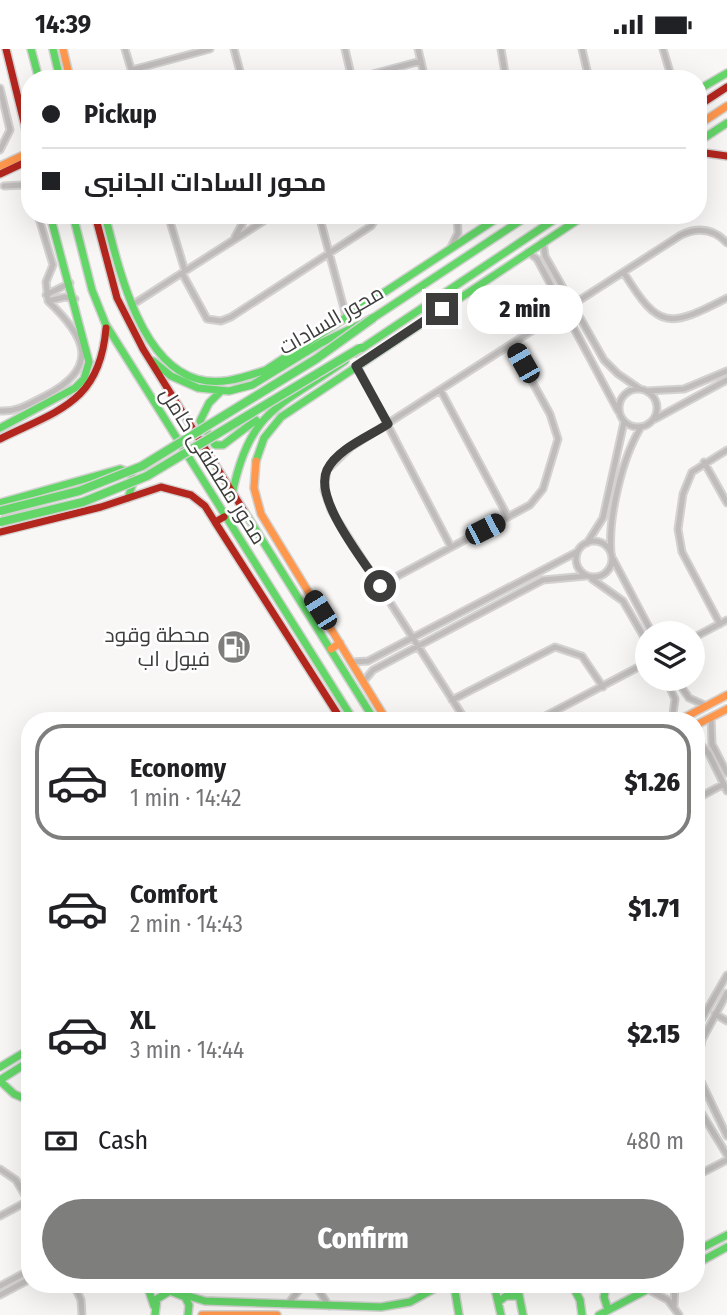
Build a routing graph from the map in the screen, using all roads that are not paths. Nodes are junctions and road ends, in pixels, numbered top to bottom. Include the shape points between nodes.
1 (6, 49) edge
2 (32, 49) edge
3 (52, 49) edge
4 (63, 49) edge
5 (125, 49) edge
6 (169, 49) edge
7 (210, 49) edge
8 (234, 49) edge
9 (345, 49) edge
10 (418, 49) edge
11 (501, 49) edge
12 (582, 49) edge
13 (663, 49) edge
14 (171, 59) junction
15 (421, 61) junction
16 (37, 70) edge
17 (58, 70) edge
18 (68, 70) edge
19 (132, 70) edge
20 (135, 70) edge
21 (240, 70) edge
22 (351, 70) edge
23 (387, 70) edge
24 (423, 70) edge
25 (504, 70) edge
26 (587, 70) edge
27 (669, 70) edge
28 (727, 73) edge
29 (707, 85) edge
30 (727, 87) edge
31 (0, 89) edge
32 (19, 97) joint
33 (707, 100) edge
34 (21, 106) edge
35 (727, 106) edge
36 (707, 119) edge
37 (727, 123) edge
38 (707, 136) edge
39 (0, 150) edge
40 (707, 153) edge
41 (21, 154) edge
42 (727, 156) edge
43 (21, 164) edge
44 (0, 166) edge
45 (0, 174) edge
46 (21, 185) edge
47 (4, 186) dead end
48 (41, 224) edge
49 (53, 224) edge
50 (75, 224) edge
51 (96, 224) edge
52 (108, 224) edge
53 (170, 224) edge
54 (242, 224) edge
55 (259, 224) edge
56 (321, 224) edge
57 (372, 224) edge
58 (458, 224) edge
59 (488, 224) edge
60 (509, 224) edge
61 (547, 224) edge
62 (571, 224) edge
63 (233, 240) junction
64 (543, 242) junction
65 (727, 243) edge
66 (449, 250) junction
67 (528, 252) junction
68 (330, 255) junction
69 (183, 272) junction
70 (624, 273) junction
71 (70, 283) junction
72 (47, 298) junction
73 (727, 298) edge
74 (75, 299) junction
75 (132, 305) junction
76 (572, 305) junction
77 (564, 309) junction
78 (346, 316) junction
79 (373, 318) junction
80 (106, 325) junction
81 (512, 345) junction
82 (360, 348) junction
83 (143, 349) junction
84 (356, 366) junction
85 (727, 371) edge
86 (727, 380) edge
87 (640, 389) junction
88 (221, 391) junction
89 (441, 391) junction
90 (647, 391) junction
91 (0, 411) edge
92 (618, 411) junction
93 (261, 418) junction
94 (655, 419) junction
95 (624, 422) junction
96 (388, 424) junction
97 (641, 427) junction
98 (0, 428) edge
99 (0, 439) edge
100 (727, 450) edge
101 (705, 462) junction
102 (232, 495) junction
103 (128, 498) junction
104 (0, 503) edge
105 (727, 503) edge
106 (0, 511) edge
107 (224, 517) junction
108 (508, 517) junction
109 (0, 522) edge
110 (215, 522) junction
111 (0, 532) edge
112 (587, 543) junction
113 (452, 547) junction
114 (577, 552) junction
115 (611, 555) junction
116 (587, 576) junction
117 (263, 578) junction
118 (254, 583) junction
119 (380, 586) junction
120 (727, 620) edge
121 (646, 621) edge
122 (635, 622) edge
123 (720, 624) junction
124 (705, 632) edge
125 (411, 638) junction
126 (340, 643) junction
127 (417, 646) junction
128 (331, 649) junction
129 (351, 661) junction
130 (635, 669) edge
131 (330, 679) junction
132 (363, 682) junction
133 (320, 685) junction
134 (603, 687) junction
135 (672, 691) edge
136 (684, 691) edge
137 (727, 695) edge
138 (452, 700) junction
139 (707, 706) junction
140 (727, 709) edge
141 (336, 712) edge
142 (349, 712) edge
143 (370, 712) edge
144 (381, 712) edge
145 (460, 712) edge
146 (554, 712) edge
147 (673, 712) edge
148 (695, 712) edge
149 (711, 717) junction
150 (705, 720) edge
151 (705, 750) edge
152 (727, 773) edge
153 (726, 786) edge
154 (705, 795) edge
155 (727, 975) edge
156 (727, 993) edge
157 (705, 1013) edge
158 (715, 1014) junction
159 (727, 1021) edge
160 (705, 1034) edge
161 (21, 1054) edge
162 (0, 1067) edge
163 (21, 1067) edge
164 (0, 1080) edge
165 (705, 1090) edge
166 (0, 1094) edge
167 (14, 1094) junction
168 (21, 1097) edge
169 (705, 1119) edge
170 (727, 1136) edge
171 (727, 1157) edge
172 (0, 1169) edge
173 (705, 1170) edge
174 (21, 1189) edge
175 (21, 1207) edge
176 (0, 1216) edge
177 (727, 1235) edge
178 (705, 1246) edge
179 (727, 1247) edge
180 (705, 1259) edge
181 (21, 1275) edge
182 (21, 1284) edge
183 (0, 1286) edge
184 (78, 1293) edge
185 (149, 1293) edge
186 (162, 1293) edge
187 (297, 1293) edge
188 (321, 1293) edge
189 (427, 1293) edge
190 (455, 1293) edge
191 (496, 1293) edge
192 (518, 1293) edge
193 (576, 1293) edge
194 (605, 1293) edge
195 (640, 1293) edge
196 (654, 1293) edge
197 (675, 1293) edge
198 (182, 1294) joint
199 (0, 1295) edge
200 (519, 1296) junction
201 (498, 1302) junction
202 (288, 1304) junction
203 (329, 1305) junction
204 (674, 1305) junction
205 (154, 1313) edge
206 (604, 1313) edge
207 (82, 1315) edge
208 (188, 1315) edge
209 (202, 1315) edge
210 (277, 1315) edge
211 (459, 1315) edge
212 (501, 1315) edge
213 (523, 1315) edge
214 (582, 1315) edge
215 (680, 1315) edge

1 - 32 main road
2 - 16 main road
3 - 17 main road
4 - 18 main road
5 - 19 street
6 - 14 street
7 - 14 street
8 - 21 street
9 - 22 street
10 - 15 street
11 - 25 street
12 - 26 street
13 - 27 street
14 - 20 street
15 - 23 street
15 - 24 street
28 - 29 main road
30 - 33 main road
31 - 39 street via 10,130
32 - 34 main road
35 - 36 main road
37 - 38 main road
40 - 42 main road
41 - 44 main road
43 - 45 main road
46 - 47 street
48 - 72 street via 53,265 46,282
49 - 71 main road
50 - 80 main road, محور مصطفى كامل
51 - 83 main road, محور مصطفى كامل via 117,298
52 - 75 main road
53 - 69 street
54 - 63 street
55 - 63 street
56 - 68 street
57 - 68 street
58 - 66 street
59 - 66 main road
60 - 79 main road, محور السادات
61 - 82 main road, محور السادات
62 - 64 main road
63 - 69 street
64 - 67 main road
64 - 76 street via 544,253
65 - 70 street via 710,232 691,231
66 - 78 main road
67 - 77 street
67 - 84 main road
68 - 69 street via 221,321 202,314
68 - 78 street
69 - 75 street
70 - 73 street via 650,311 670,319 690,317
70 - 76 street
71 - 72 street
71 - 74 main road
72 - 74 street
72 - 91 street via 75,329 82,353 78,370 62,387 14,412
74 - 98 main road via 89,362 84,379
75 - 78 main road via 163,360 185,374 218,383 266,370
76 - 77 street
76 - 87 street via 608,365
77 - 81 street
77 - 92 street
79 - 88 main road, محور السادات via 321,343 260,382
79 - 106 main road, bridge via 157,458 87,488
80 - 99 main road via 105,360 88,390
80 - 107 main road, محور مصطفى كامل
81 - 89 street
81 - 108 street via 550,414 558,439 541,493
82 - 93 main road, محور السادات
82 - 109 main road, bridge via 147,476 82,502
83 - 88 main road, محور السادات via 183,383
83 - 102 main road, محور مصطفى كامل
84 - 96 street
84 - 126 main road via 272,426 256,460 252,485 257,505
85 - 90 street via 684,390
86 - 94 street
87 - 90 street
87 - 92 street via 622,396
88 - 93 main road via 200,421 215,445 223,445
89 - 96 street
89 - 108 street
90 - 94 street via 656,405
92 - 95 street
93 - 102 main road, محور السادات via 241,450
94 - 97 street
95 - 97 street
95 - 112 street via 603,518
96 - 113 street
96 - 119 street via 336,459 324,484 331,510
97 - 115 street via 631,445 611,522
100 - 101 street
101 - 105 street
101 - 123 street via 688,480 678,540
102 - 128 main road, محور مصطفى كامل
103 - 104 main road via 135,482 124,469
103 - 110 main road via 161,487 180,490 201,502
103 - 111 main road
107 - 110 main road
107 - 117 main road, محور مصطفى كامل
108 - 113 street
110 - 118 main road
112 - 114 street
112 - 115 street via 601,543
113 - 119 street
114 - 116 street via 576,563
114 - 125 street
115 - 116 street via 604,575
115 - 121 street
116 - 122 street via 623,601
116 - 127 street via 543,580
117 - 118 main road
117 - 131 main road, محور مصطفى كامل
118 - 133 main road
119 - 125 street
120 - 123 street
123 - 124 street
125 - 127 street
125 - 129 street via 368,661
126 - 128 main road
126 - 129 main road
127 - 132 street via 373,670
127 - 138 street
128 - 143 main road, محور مصطفى كامل
129 - 132 main road
130 - 134 street
131 - 133 main road
131 - 142 main road, محور مصطفى كامل
132 - 144 main road
133 - 141 main road
134 - 138 street via 582,656 555,647
134 - 146 street
135 - 147 street
136 - 139 street
137 - 139 main road
138 - 145 street
139 - 148 main road
140 - 149 main road
149 - 150 main road
149 - 152 street via 712,744
151 - 153 street
153 - 154 street
155 - 157 street
156 - 158 street
158 - 159 street
158 - 160 street
161 - 162 main road
163 - 164 main road
164 - 167 main road
165 - 170 street
166 - 167 main road
167 - 168 main road
169 - 171 street
171 - 173 street
172 - 174 street
175 - 176 street
177 - 178 main road
179 - 180 main road
181 - 183 street
182 - 199 street
184 - 207 street
185 - 205 main road
186 - 205 main road
187 - 202 street
188 - 203 street
189 - 203 main road via 390,1306
190 - 211 main road
191 - 201 main road
192 - 200 main road
193 - 214 main road
194 - 206 main road
195 - 206 main road
196 - 204 street
197 - 204 street
198 - 202 main road via 205,1301
198 - 208 main road via 189,1305
200 - 201 main road via 506,1296
200 - 213 main road
201 - 212 main road
202 - 203 main road
204 - 215 street
209 - 210 main road

